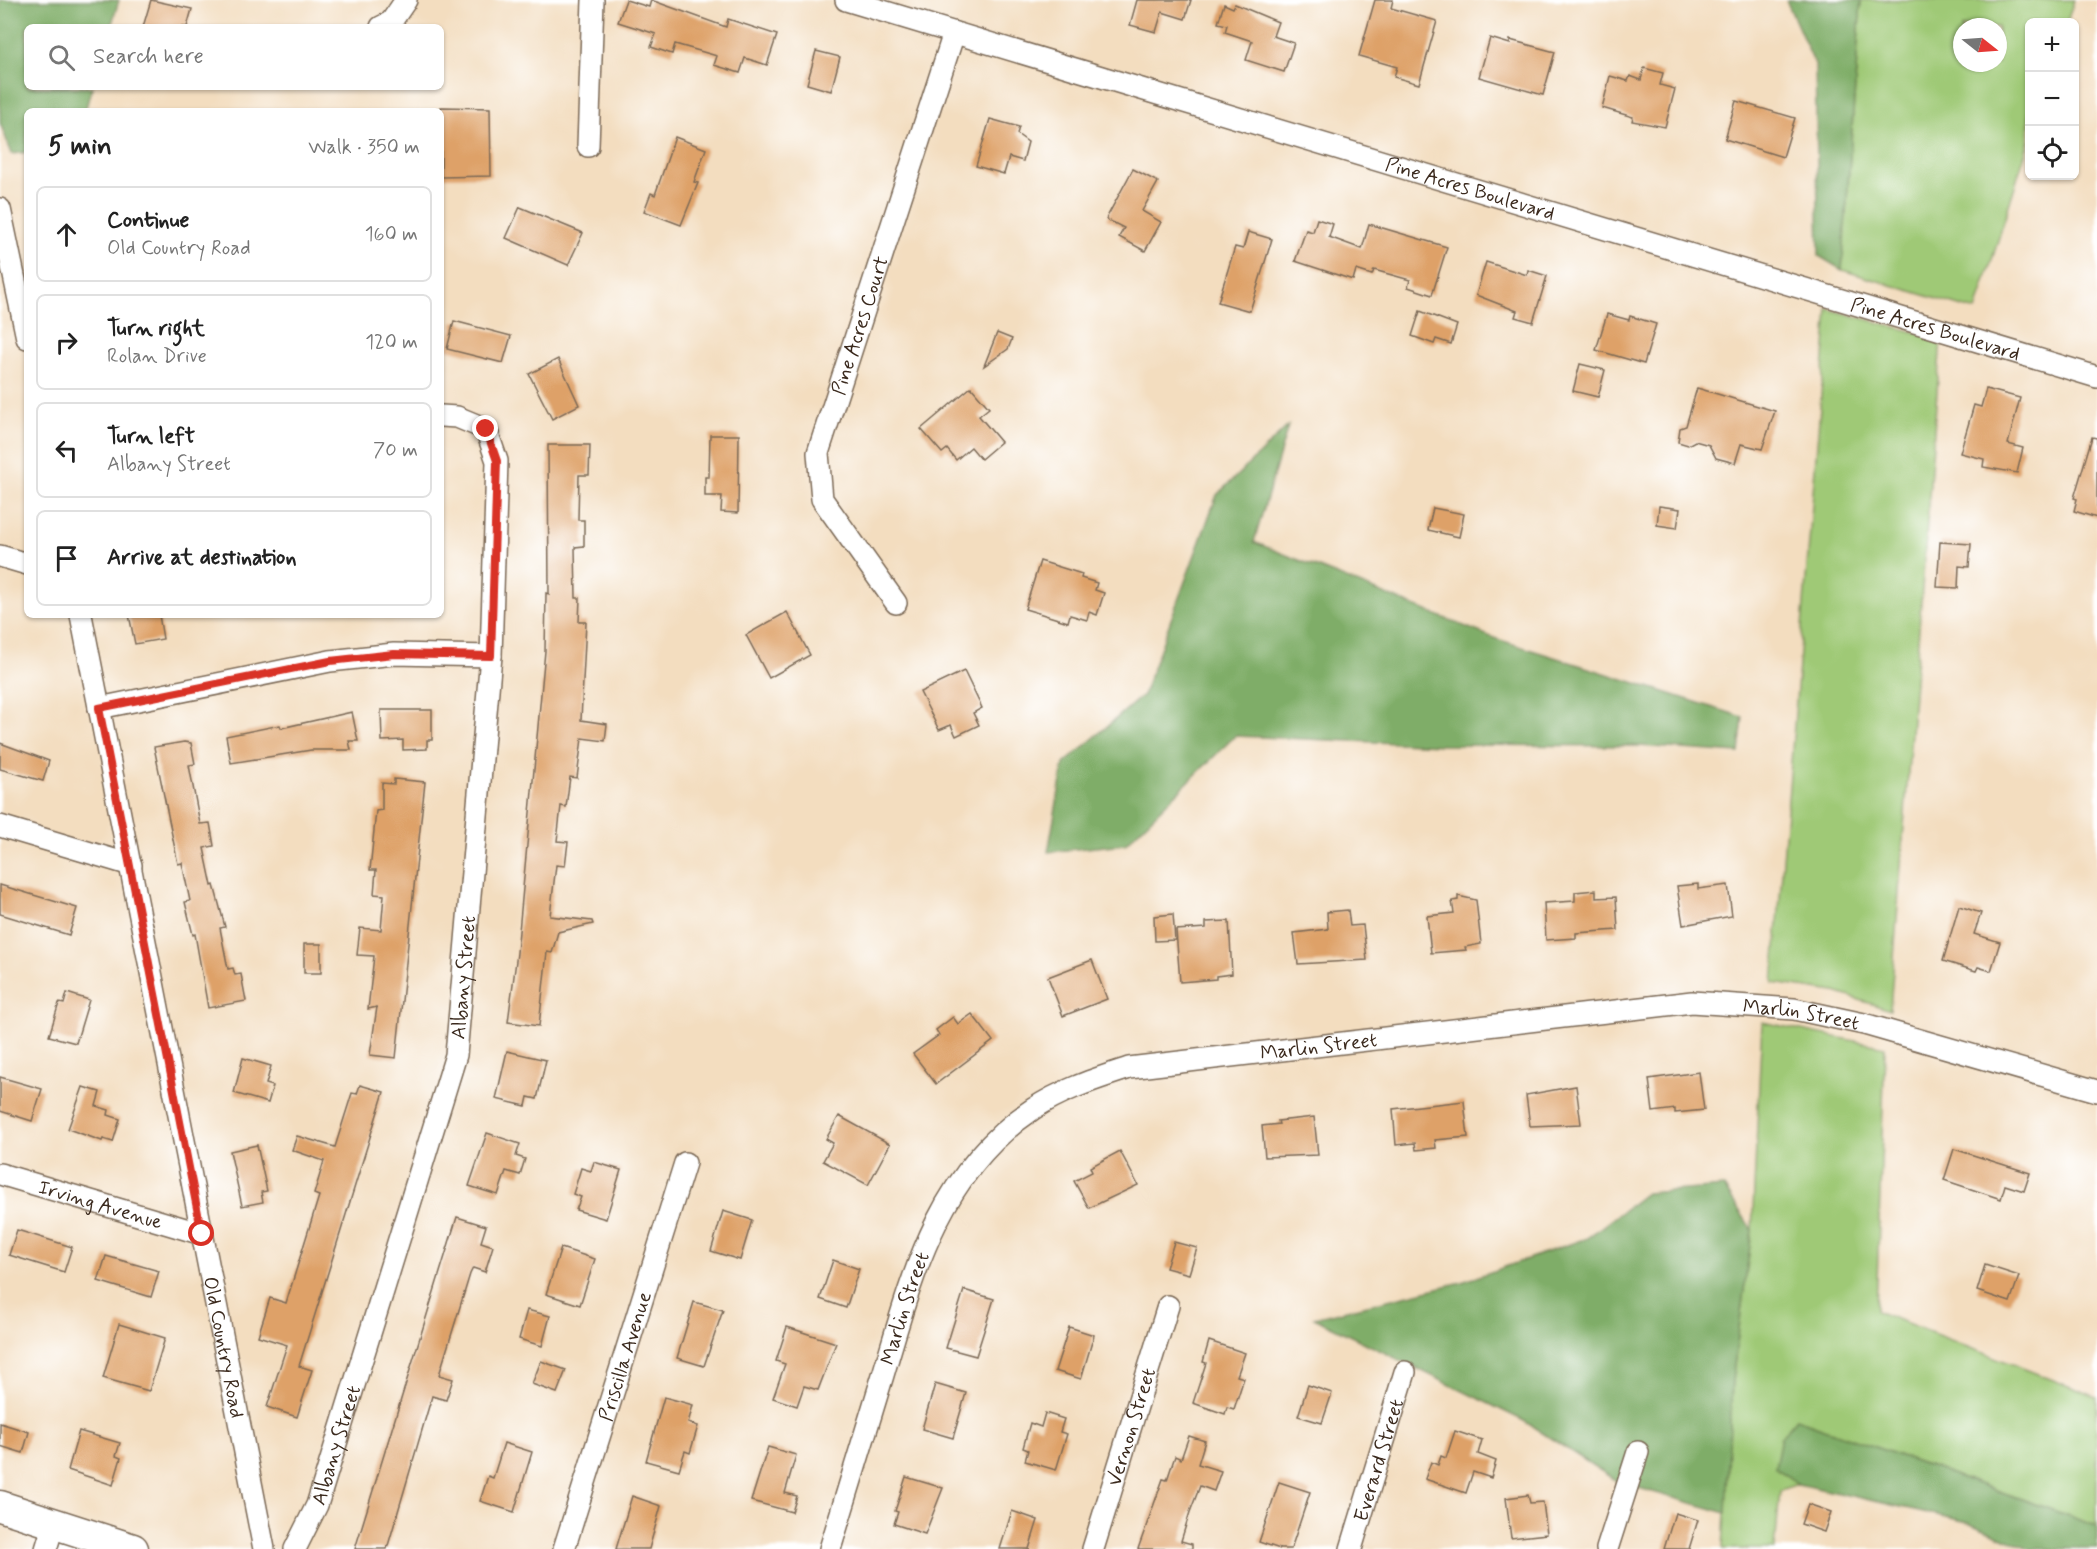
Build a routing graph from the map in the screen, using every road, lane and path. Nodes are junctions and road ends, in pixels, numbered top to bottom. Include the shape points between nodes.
1 (406, 0) edge
2 (593, 0) edge
3 (846, 0) edge
4 (387, 24) edge
5 (954, 33) junction
6 (588, 147) dead end
7 (0, 209) edge
8 (9, 293) edge
9 (24, 330) edge
10 (2097, 377) edge
11 (444, 416) edge
12 (0, 556) edge
13 (24, 563) edge
14 (896, 603) dead end
15 (82, 618) edge
16 (491, 656) junction
17 (99, 708) junction
18 (0, 826) edge
19 (131, 865) junction
20 (2097, 1090) edge
21 (685, 1163) dead end
22 (0, 1174) edge
23 (202, 1234) junction
24 (1168, 1306) dead end
25 (1405, 1372) dead end
26 (1638, 1452) dead end
27 (0, 1506) edge
28 (50, 1536) edge
29 (133, 1549) edge
30 (264, 1549) edge
31 (296, 1549) edge
32 (564, 1549) edge
33 (830, 1549) edge
34 (1093, 1549) edge
35 (1351, 1549) edge
36 (1606, 1549) edge

1 - 4 street
2 - 6 street
3 - 5 street, Pine Acres Boulevard
5 - 10 street, Pine Acres Boulevard
5 - 14 street, Pine Acres Court via 818,453 822,499
7 - 8 street
8 - 9 street
11 - 16 street, Albany Street via 457,417 486,429 497,461
12 - 13 street
15 - 17 street, Old Country Road
16 - 17 street via 394,654 330,661
16 - 31 street, Albany Street via 456,1055 317,1505
17 - 19 street, Old Country Road
18 - 19 street
19 - 23 street, Old Country Road
20 - 33 street, Marlin Street via 1794,1008 1692,1002 1129,1068 1077,1085 1033,1109 994,1141 967,1170 941,1212 915,1266
21 - 32 street, Priscilla Avenue
22 - 23 street, Irving Avenue
23 - 30 street, Old Country Road
24 - 34 street, Vernon Street
25 - 35 street, Everard Street
26 - 36 street
27 - 28 street
28 - 29 street

